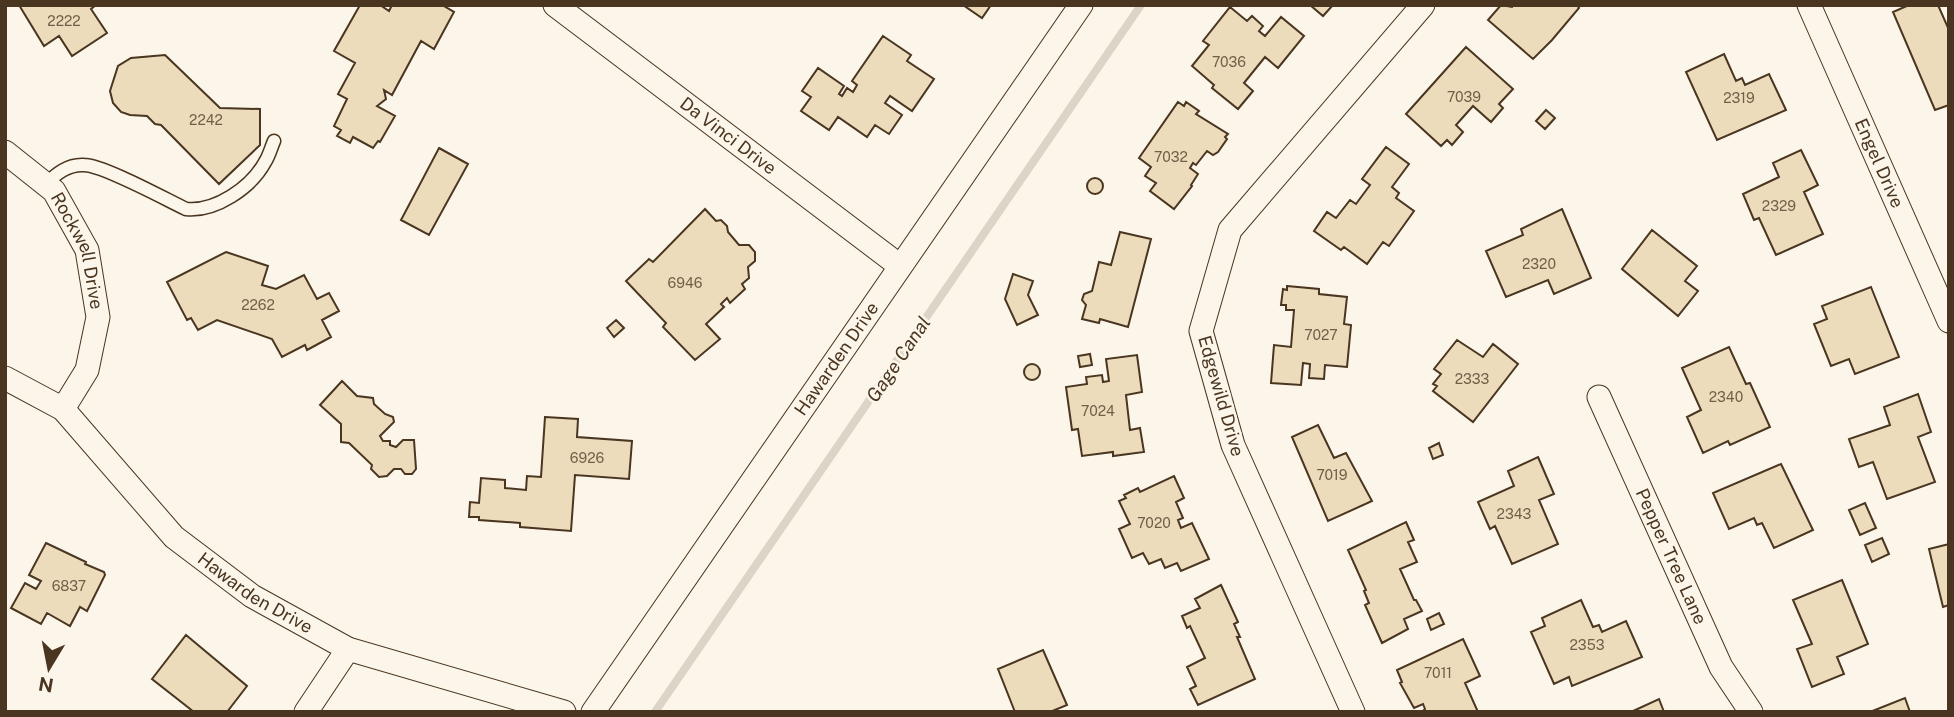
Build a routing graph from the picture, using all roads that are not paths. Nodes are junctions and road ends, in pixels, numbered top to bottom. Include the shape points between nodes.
1 (555, 5) edge
2 (1080, 5) edge
3 (1423, 5) edge
4 (1809, 5) edge
5 (274, 141) dead end
6 (5, 152) edge
7 (46, 184) junction
8 (900, 267) junction
9 (1949, 321) edge
10 (5, 378) edge
11 (1599, 397) dead end
12 (63, 409) junction
13 (348, 649) junction
14 (306, 712) edge
15 (564, 712) edge
16 (593, 712) edge
17 (1353, 712) edge
18 (1751, 712) edge

1 - 8 street, Da Vinci Drive
2 - 8 street, Hawarden Drive
3 - 17 street, Edgewild Drive via 1230,230 1201,331 1233,446
4 - 9 street, Engel Drive
5 - 7 lane via 264,164 246,184 200,210 186,209 94,166 74,165
6 - 7 street, Rockwell Drive
7 - 12 street, Rockwell Drive via 87,250 98,317 87,370
8 - 16 street, Hawarden Drive
10 - 12 street, Hawarden Drive
11 - 18 street, Pepper Tree Lane via 1721,667
12 - 13 street, Hawarden Drive via 174,537 252,596
13 - 14 street
13 - 15 street, Hawarden Drive

